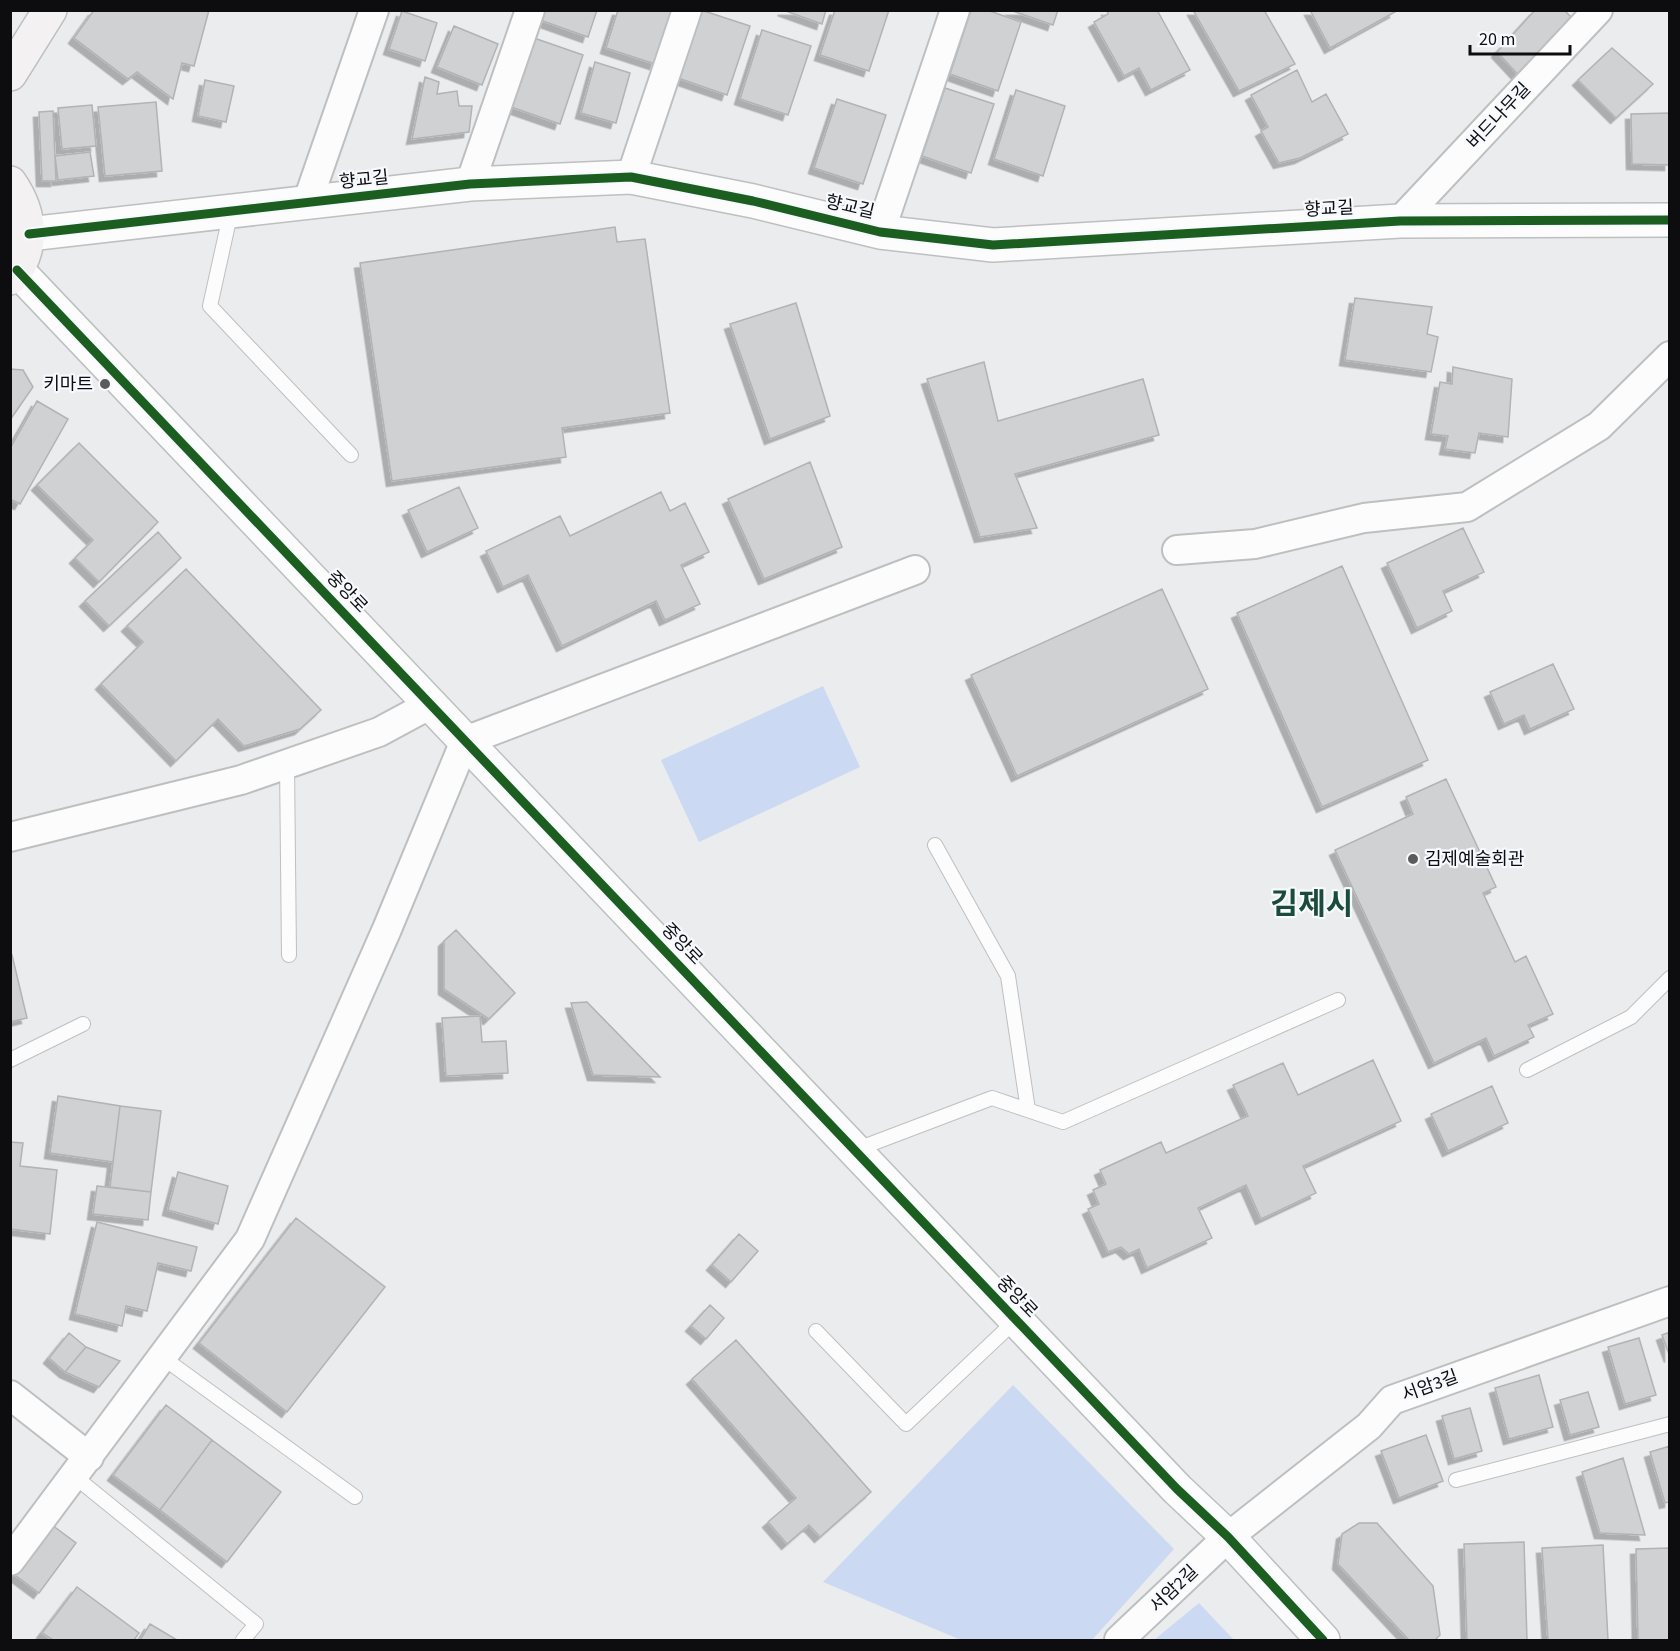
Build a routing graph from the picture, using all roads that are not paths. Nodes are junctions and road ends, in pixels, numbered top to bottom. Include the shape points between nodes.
1 (51, 10) edge
2 (374, 10) edge
3 (530, 10) edge
4 (687, 10) edge
5 (955, 10) edge
6 (1598, 10) edge
7 (10, 74) edge
8 (631, 177) junction
9 (10, 183) edge
10 (470, 184) junction
11 (307, 203) junction
12 (231, 211) junction
13 (1670, 220) edge
14 (1400, 221) junction
15 (880, 232) junction
16 (28, 234) junction
17 (14, 274) edge
18 (1670, 356) edge
19 (351, 455) dead end
20 (1177, 550) dead end
21 (915, 570) dead end
22 (431, 704) junction
23 (465, 741) junction
24 (287, 765) junction
25 (10, 837) edge
26 (935, 846) dead end
27 (289, 955) dead end
28 (1670, 978) edge
29 (1338, 1000) dead end
30 (83, 1024) dead end
31 (10, 1060) edge
32 (1527, 1070) dead end
33 (1028, 1110) junction
34 (855, 1150) junction
35 (1670, 1301) edge
36 (1016, 1320) junction
37 (816, 1331) dead end
38 (162, 1357) junction
39 (10, 1395) edge
40 (1670, 1424) edge
41 (81, 1466) junction
42 (1456, 1480) dead end
43 (354, 1497) dead end
44 (1228, 1537) junction
45 (10, 1561) edge
46 (243, 1641) edge
47 (1119, 1641) edge
48 (1323, 1641) edge

1 - 7 main road
2 - 11 street, 향교길
3 - 10 street
4 - 8 street
5 - 15 street, 향교길
6 - 14 street, 버드나무길
8 - 10 street, 향교길
8 - 15 street, 향교길
9 - 16 main road via 20,197
10 - 11 street, 향교길
11 - 12 street, 향교길
12 - 16 street, 향교길
12 - 19 lane via 210,306
13 - 14 street, 향교길
14 - 15 street, 향교길 via 993,245
16 - 17 main road via 25,253
17 - 22 street, 중앙로
18 - 20 street via 1599,426 1467,507 1364,518 1255,544
21 - 23 street
22 - 23 street, 중앙로
22 - 24 street via 379,732
23 - 34 street, 중앙로
23 - 38 street via 250,1239
24 - 25 street
24 - 27 lane
26 - 33 lane via 1008,976
28 - 32 lane via 1631,1017
29 - 33 lane via 1063,1122
30 - 31 lane
33 - 34 lane via 992,1098
34 - 36 street, 중앙로
35 - 44 street, 서암3길 via 1392,1400 1369,1426
36 - 37 lane via 906,1424
36 - 44 street, 중앙로
38 - 41 street
38 - 43 lane
39 - 41 street
40 - 42 lane
41 - 45 street
41 - 46 lane via 256,1624
44 - 47 street, 서암2길
44 - 48 street, 중앙로

